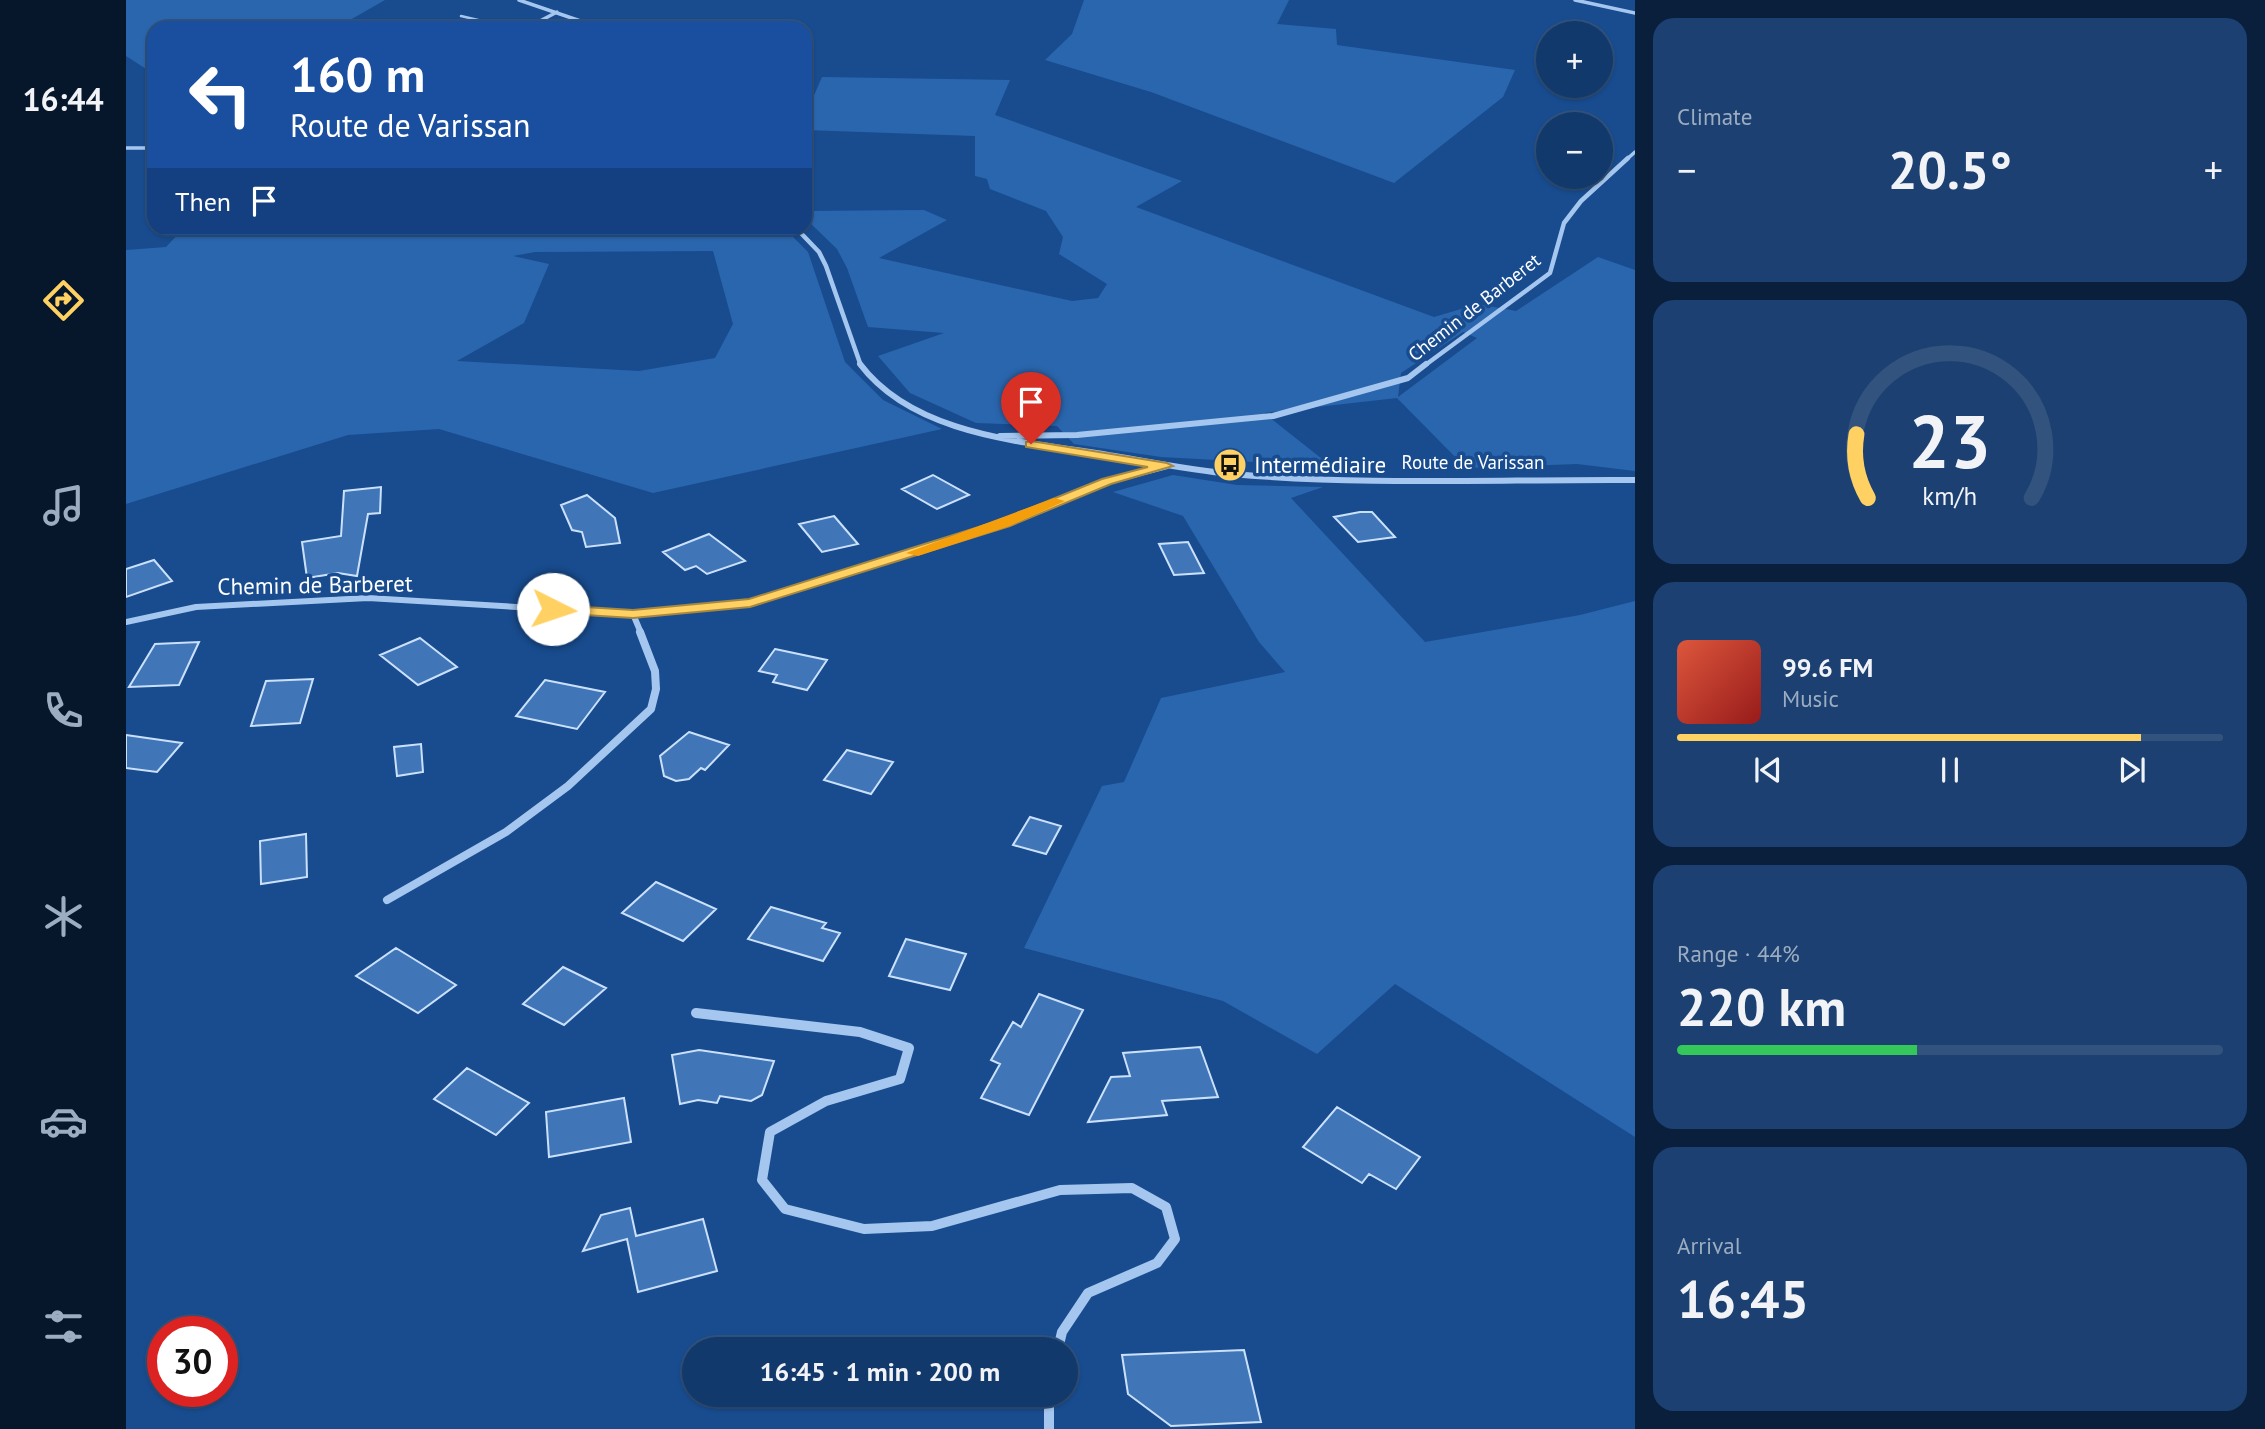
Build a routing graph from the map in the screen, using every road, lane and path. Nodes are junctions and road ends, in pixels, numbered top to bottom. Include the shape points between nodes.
1 (519, 0) edge
2 (1575, 0) edge
3 (557, 12) junction
4 (1635, 13) edge
5 (461, 16) dead end
6 (482, 21) edge
7 (540, 21) edge
8 (582, 21) edge
9 (126, 148) edge
10 (147, 148) edge
11 (1635, 152) edge
12 (803, 235) edge
13 (981, 436) junction
14 (1167, 466) junction
15 (1635, 480) edge
16 (633, 614) junction
17 (126, 622) edge
18 (387, 900) dead end
19 (696, 1013) dead end
20 (1061, 1337) edge
21 (1049, 1407) edge
22 (1049, 1429) edge

1 - 3 street
2 - 4 street
3 - 7 street
3 - 8 street
5 - 6 lane
9 - 10 street
11 - 13 street, Chemin de Barberet via 1600,180 1559,231 1559,257 1549,273 1408,378 1273,416 1077,435
12 - 13 street, Route de Varissan via 826,266 857,361 873,382 898,401
13 - 14 street, Route de Varissan
14 - 15 street, Route de Varissan via 1317,478
14 - 16 street, Chemin de Barberet via 1106,482 1005,523 750,603
16 - 17 street, Chemin de Barberet via 368,598 196,607
16 - 18 street via 655,671 651,709 568,786 506,832
19 - 20 street via 860,1032 909,1048 900,1079 826,1101 770,1132 762,1180 785,1209 864,1228 932,1226 1060,1190 1132,1188 1166,1207 1175,1238 1157,1263 1088,1293
21 - 22 street

